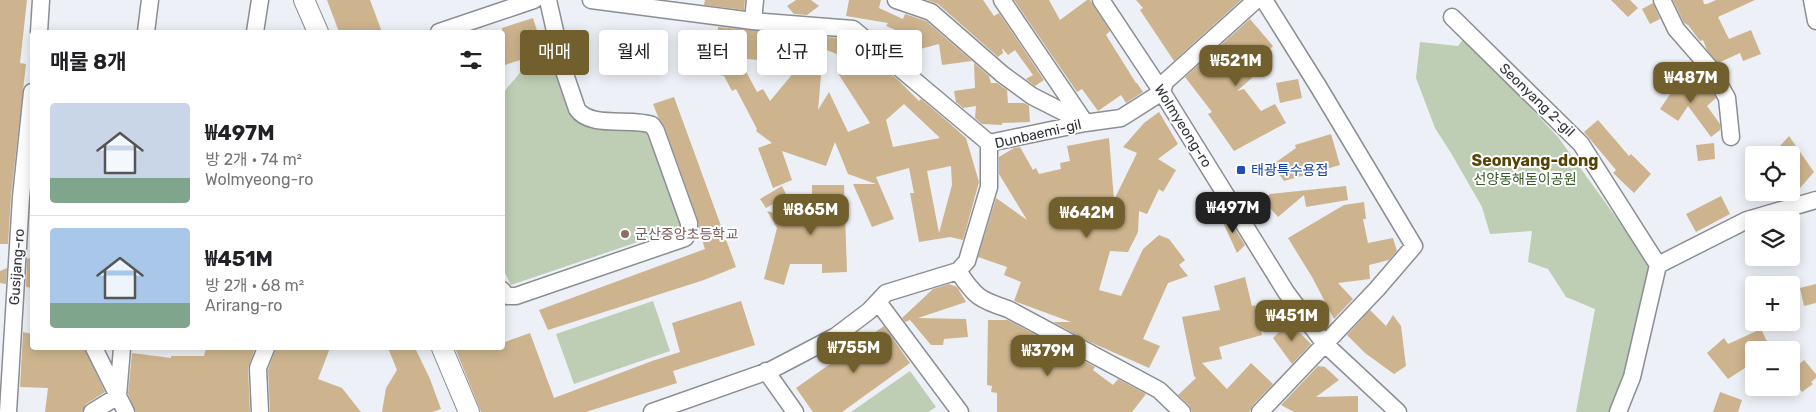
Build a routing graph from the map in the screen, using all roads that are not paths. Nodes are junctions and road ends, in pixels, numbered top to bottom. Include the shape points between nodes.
1 (41, 0) edge
2 (150, 0) edge
3 (260, 0) edge
4 (304, 0) edge
5 (534, 0) edge
6 (548, 0) edge
7 (591, 0) edge
8 (756, 0) edge
9 (896, 0) edge
10 (1002, 0) edge
11 (1101, 0) edge
12 (1256, 0) edge
13 (1264, 0) edge
14 (1662, 0) edge
15 (1812, 0) edge
16 (1452, 17) dead end
17 (753, 21) junction
18 (1816, 21) edge
19 (44, 30) edge
20 (146, 30) edge
21 (255, 30) edge
22 (317, 30) edge
23 (445, 30) edge
24 (1162, 92) junction
25 (1085, 123) junction
26 (30, 134) edge
27 (1731, 137) dead end
28 (989, 143) junction
29 (1814, 196) edge
30 (27, 198) edge
31 (30, 211) edge
32 (1658, 265) junction
33 (958, 271) junction
34 (505, 294) edge
35 (878, 302) junction
36 (1324, 343) junction
37 (95, 350) edge
38 (122, 350) edge
39 (265, 350) edge
40 (443, 350) edge
41 (766, 371) junction
42 (118, 396) junction
43 (8, 412) edge
44 (92, 412) edge
45 (126, 412) edge
46 (260, 412) edge
47 (469, 412) edge
48 (652, 412) edge
49 (795, 412) edge
50 (960, 412) edge
51 (1182, 412) edge
52 (1260, 412) edge
53 (1398, 412) edge
54 (1618, 412) edge

1 - 19 street
2 - 20 street
3 - 21 street
4 - 22 main road
5 - 23 street
6 - 34 street via 564,71 577,108 589,118 652,126 689,223 689,231 685,238 516,296
7 - 17 street
8 - 17 street
9 - 25 street via 931,12 1032,96
10 - 25 street
11 - 24 street, Wolmyeong-ro
12 - 24 street via 1165,82
13 - 36 street via 1414,246
14 - 27 street via 1676,29 1710,68 1727,98
15 - 18 street
16 - 32 street, Seonyang 2-gil via 1581,144
17 - 28 street via 853,29
24 - 25 street, Dunbaemi-gil via 1121,118
24 - 36 street, Wolmyeong-ro via 1286,292
25 - 28 street, Dunbaemi-gil
26 - 30 street, Gusijang-ro
28 - 33 street, Dunbaemi-gil via 990,187 967,261
29 - 32 street via 1747,220
30 - 31 street
30 - 43 street, Gusijang-ro
32 - 54 street via 1632,377
33 - 35 street via 886,293
33 - 51 street via 983,301 1008,309 1159,390
35 - 41 street via 836,336
35 - 50 street
36 - 52 street
36 - 53 street, Wolmyeong-ro
37 - 42 street
38 - 42 street
39 - 46 street via 258,368
40 - 47 main road
41 - 48 street
41 - 49 street
42 - 44 street
42 - 45 street

